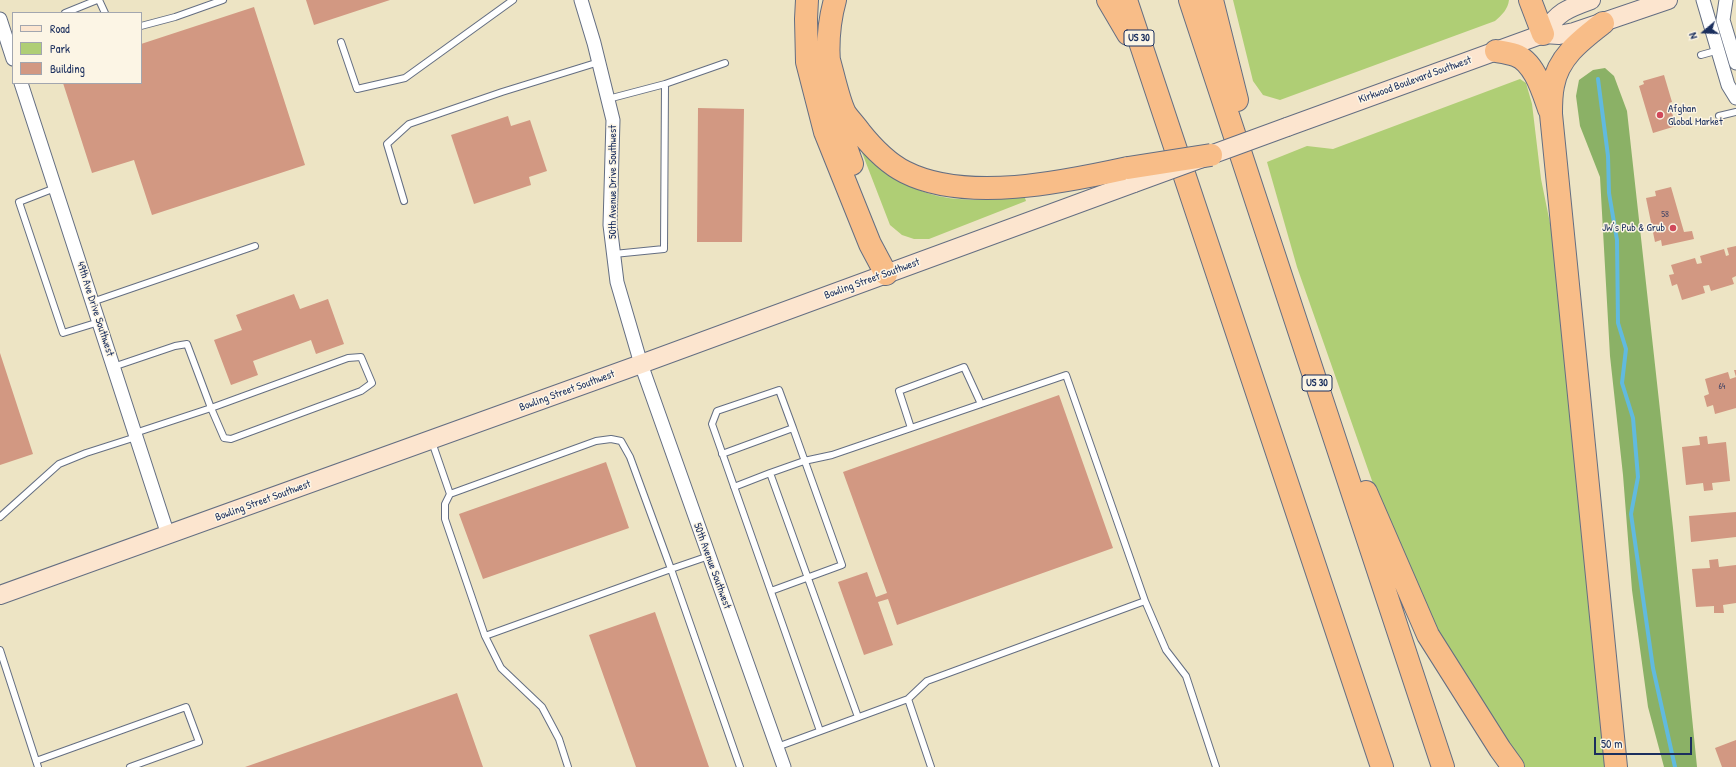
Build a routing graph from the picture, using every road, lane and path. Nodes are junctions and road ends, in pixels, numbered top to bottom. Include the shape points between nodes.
1 (98, 0) edge
2 (223, 0) edge
3 (513, 0) edge
4 (581, 0) edge
5 (807, 0) edge
6 (835, 0) edge
7 (1108, 0) edge
8 (1126, 0) edge
9 (1190, 0) edge
10 (1212, 0) edge
11 (1530, 0) edge
12 (1534, 0) edge
13 (1591, 0) edge
14 (1668, 0) edge
15 (1703, 0) edge
16 (1726, 0) edge
17 (68, 12) edge
18 (104, 12) edge
19 (0, 19) edge
20 (1602, 23) junction
21 (142, 26) edge
22 (1543, 34) junction
23 (7, 40) edge
24 (341, 42) dead end
25 (1719, 50) junction
26 (1496, 51) junction
27 (12, 56) edge
28 (1701, 56) dead end
29 (829, 60) junction
30 (599, 62) junction
31 (725, 62) dead end
32 (1736, 63) edge
33 (1152, 77) junction
34 (21, 84) edge
35 (665, 84) junction
36 (1736, 98) edge
37 (608, 99) junction
38 (1736, 112) edge
39 (1550, 114) junction
40 (1719, 116) dead end
41 (1210, 155) joint
42 (1131, 176) junction
43 (55, 188) junction
44 (404, 201) dead end
45 (255, 246) dead end
46 (614, 254) junction
47 (886, 274) junction
48 (1281, 277) junction
49 (92, 302) junction
50 (99, 322) junction
51 (641, 364) junction
52 (1311, 365) junction
53 (114, 367) junction
54 (981, 404) junction
55 (211, 408) junction
56 (792, 428) junction
57 (912, 428) junction
58 (136, 435) junction
59 (432, 440) junction
60 (722, 454) junction
61 (804, 461) junction
62 (770, 474) junction
63 (734, 487) junction
64 (450, 494) junction
65 (0, 517) edge
66 (168, 535) junction
67 (709, 556) junction
68 (671, 569) junction
69 (808, 577) junction
70 (771, 591) junction
71 (0, 595) edge
72 (1145, 601) junction
73 (485, 636) junction
74 (0, 650) edge
75 (908, 699) junction
76 (858, 717) junction
77 (1369, 727) junction
78 (820, 731) junction
79 (777, 747) junction
80 (37, 764) edge
81 (130, 767) edge
82 (568, 767) edge
83 (740, 767) edge
84 (784, 767) edge
85 (931, 767) edge
86 (1216, 767) edge
87 (1378, 767) edge
88 (1382, 767) edge
89 (1443, 767) edge
90 (1513, 767) edge
91 (1616, 767) edge

1 - 17 lane
1 - 18 lane
2 - 21 lane
3 - 24 lane via 405,78 385,83 357,89
4 - 30 street, 50th Avenue Drive Southwest
5 - 47 highway via 807,62 825,132 870,244
6 - 29 highway via 828,36
7 - 33 highway
8 - 33 highway, US 30
9 - 48 highway, US 30
10 - 48 highway
11 - 22 highway
12 - 22 highway
13 - 22 main road via 1559,14
14 - 20 main road, Kirkwood Boulevard Southwest
15 - 25 street
16 - 32 street via 1723,20
19 - 23 street
20 - 22 main road, Kirkwood Boulevard Southwest via 1559,35
20 - 39 highway via 1566,56 1553,85
22 - 26 main road, Kirkwood Boulevard Southwest
23 - 27 street
25 - 28 lane
25 - 36 street via 1728,84
26 - 39 highway via 1516,55 1530,66 1542,86
26 - 41 main road, Kirkwood Boulevard Southwest, bridge
29 - 42 highway via 845,112 871,145 904,172 928,181 984,189
29 - 47 highway via 834,101 850,160 880,241
30 - 37 street, 50th Avenue Drive Southwest
30 - 44 lane via 409,124 387,144
31 - 35 lane
33 - 77 highway, US 30
34 - 43 street, 49th Ave Drive Southwest
35 - 37 lane
35 - 46 lane via 664,249
37 - 46 street, 50th Avenue Drive Southwest via 613,120 610,225
38 - 40 lane
39 - 91 highway
41 - 42 highway, bridge
42 - 47 main road, Bowling Street Southwest
43 - 49 street, 49th Ave Drive Southwest
43 - 50 lane via 19,202 63,333
45 - 49 lane
46 - 51 street, 50th Avenue Drive Southwest via 618,282
47 - 51 main road, Bowling Street Southwest
48 - 52 highway, US 30
49 - 50 street, 49th Ave Drive Southwest
50 - 53 street, 49th Ave Drive Southwest
51 - 59 main road, Bowling Street Southwest
51 - 67 street, 50th Avenue Southwest
52 - 89 highway, US 30
52 - 90 highway via 1428,636
53 - 55 lane via 187,344
53 - 58 street, 49th Ave Drive Southwest
54 - 57 lane
54 - 57 lane via 964,367 899,391
54 - 72 lane via 1066,375
55 - 55 lane via 224,438 231,439 361,391 372,383 362,357 348,358
55 - 58 lane
56 - 60 lane
56 - 60 lane via 779,390 717,411 712,424
56 - 61 lane
57 - 61 lane via 832,455
58 - 65 lane via 59,464
58 - 66 street, 49th Ave Drive Southwest
59 - 64 lane
59 - 66 main road, Bowling Street Southwest
60 - 63 lane
61 - 62 lane
61 - 69 lane via 842,565
62 - 63 lane
62 - 69 lane
63 - 70 lane
64 - 68 lane via 596,441 621,441 630,457
64 - 73 lane via 445,504 445,519
66 - 71 main road, Bowling Street Southwest
67 - 68 lane
67 - 79 street, 50th Avenue Southwest
68 - 73 lane
68 - 83 lane
69 - 70 lane
69 - 76 lane
70 - 78 lane
72 - 75 lane via 927,681
72 - 86 lane via 1166,650 1186,676
73 - 82 lane via 501,668 542,707 559,739
74 - 80 lane
75 - 76 lane
75 - 85 lane
76 - 78 lane
77 - 87 highway
77 - 88 highway, US 30
78 - 79 lane
79 - 84 street, 50th Avenue Southwest
80 - 81 lane via 186,707 199,742

